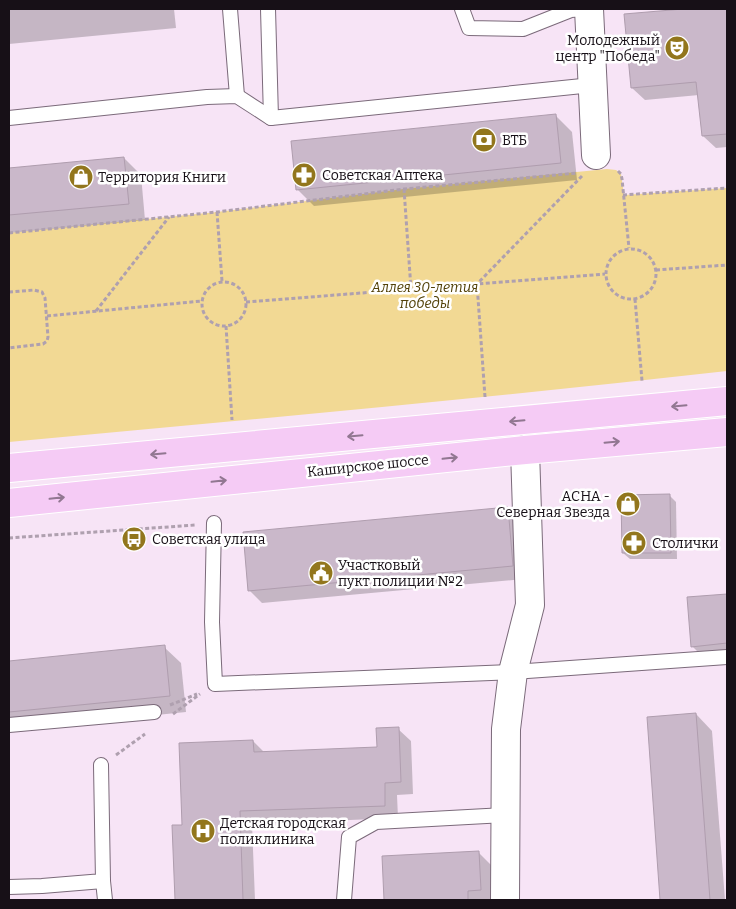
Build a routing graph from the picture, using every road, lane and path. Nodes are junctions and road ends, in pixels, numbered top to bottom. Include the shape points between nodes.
1 (230, 9) edge
2 (268, 9) edge
3 (462, 9) edge
4 (587, 9) edge
5 (592, 85) junction
6 (237, 96) junction
7 (9, 118) edge
8 (271, 118) junction
9 (596, 155) joint
10 (727, 188) edge
11 (404, 189) junction
12 (623, 195) junction
13 (217, 212) junction
14 (170, 217) junction
15 (9, 233) edge
16 (629, 248) junction
17 (727, 265) edge
18 (656, 270) junction
19 (606, 274) junction
20 (222, 281) junction
21 (477, 284) junction
22 (411, 289) junction
23 (9, 292) edge
24 (635, 299) junction
25 (202, 301) junction
26 (246, 302) junction
27 (96, 311) junction
28 (47, 316) junction
29 (226, 326) junction
30 (9, 348) edge
31 (642, 381) dead end
32 (485, 396) dead end
33 (727, 401) edge
34 (232, 422) dead end
35 (727, 432) edge
36 (525, 450) junction
37 (9, 468) edge
38 (9, 503) edge
39 (214, 523) joint
40 (9, 538) edge
41 (727, 658) edge
42 (513, 672) junction
43 (204, 692) dead end
44 (154, 712) joint
45 (9, 725) edge
46 (101, 765) dead end
47 (505, 815) junction
48 (103, 881) junction
49 (9, 887) edge
50 (105, 900) edge
51 (344, 900) edge
52 (505, 900) edge

1 - 6 lane
2 - 8 lane
3 - 4 lane via 469,28 523,29 571,10
4 - 5 street
5 - 8 lane
5 - 9 street
6 - 7 lane
6 - 8 lane
9 - 12 path via 597,170 616,170 621,174
10 - 12 path
11 - 13 path
11 - 21 path via 586,172
11 - 22 path
12 - 16 path
13 - 14 path
13 - 20 path
14 - 15 path
14 - 27 path
16 - 18 path via 646,253
16 - 19 path via 610,259
17 - 18 path
18 - 24 path via 655,283 650,291
19 - 21 path
19 - 24 path via 607,283 618,296
20 - 25 path via 208,287
20 - 26 path via 236,284
21 - 22 path
21 - 32 path
22 - 26 path
23 - 28 path via 42,292
24 - 31 path
25 - 27 path
25 - 29 path via 201,307 208,320
26 - 29 path via 241,318
27 - 28 path
28 - 30 path via 48,337 45,343
29 - 34 path
33 -> 37 main road
36 -> 35 main road, Каширское шоссе
38 -> 36 main road, Каширское шоссе
36 - 42 street via 530,605
39 - 40 path
39 - 42 lane via 212,622 215,684
41 - 42 lane
42 - 47 street via 506,729
43 - 44 path
44 - 45 lane
46 - 48 lane
47 - 51 lane via 376,822 349,837
47 - 52 street
48 - 49 lane
48 - 50 lane

